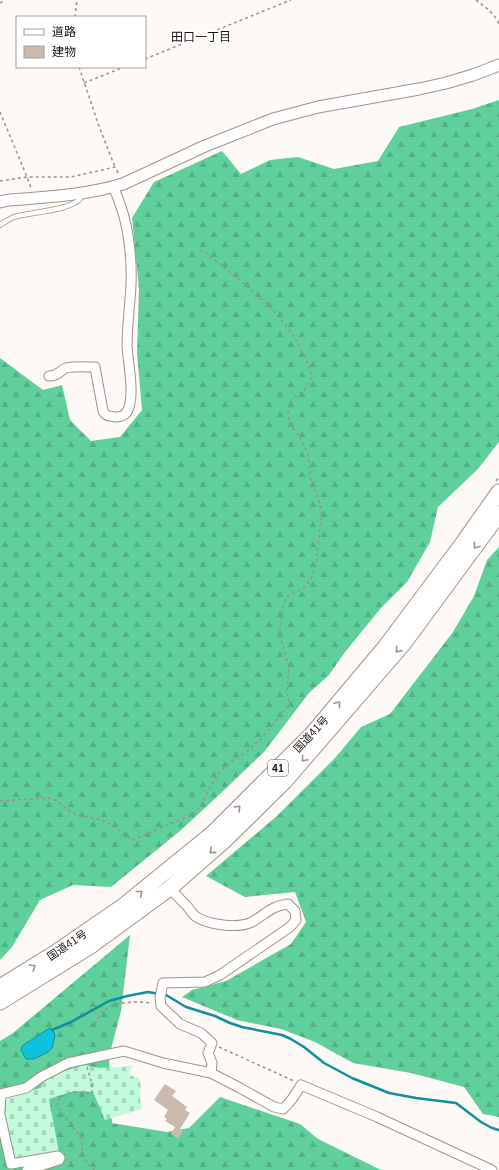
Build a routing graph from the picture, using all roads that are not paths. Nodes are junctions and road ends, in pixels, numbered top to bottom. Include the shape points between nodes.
1 (499, 64) edge
2 (118, 185) junction
3 (79, 194) junction
4 (0, 202) edge
5 (0, 225) edge
6 (49, 376) dead end
7 (497, 487) edge
8 (499, 514) edge
9 (170, 888) junction
10 (0, 987) edge
11 (0, 1002) edge
12 (211, 1073) junction
13 (0, 1114) edge
14 (26, 1170) edge
15 (492, 1170) edge

1 - 2 street via 446,83 318,107 273,119
2 - 3 street
2 - 6 street via 130,259 131,285 127,332 131,395 128,411 119,417 106,415 103,411 95,367 74,367 64,369 55,376
3 - 4 street
3 - 5 lane via 80,199 76,203 13,218
10 -> 7 highway, 国道41号 / 41 via 122,907 213,833 313,733 386,646 463,543
8 -> 9 highway, 国道41号 / 41 via 404,643 284,782
9 - 11 highway, 国道41号 / 41 via 92,945
9 - 12 street via 195,916 208,922 244,925 279,905 288,904 295,911 296,920 290,927 220,975 205,982 163,983 161,998 180,1024 201,1033 212,1043 208,1053 212,1063
12 - 13 street via 163,1063 124,1051 68,1063 26,1088 1,1094
12 - 15 street via 274,1107 283,1109 301,1085
13 - 14 street via 11,1164 58,1156 60,1158

